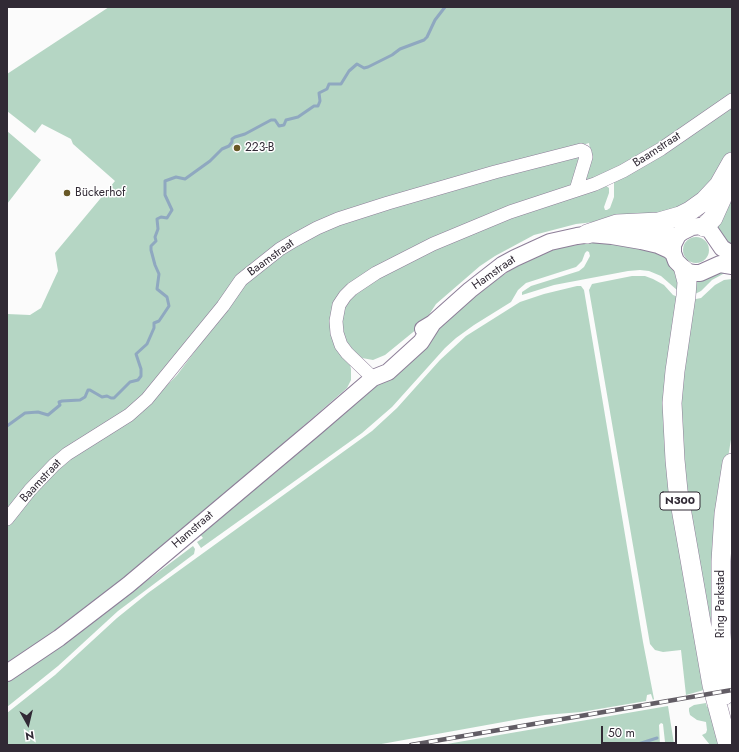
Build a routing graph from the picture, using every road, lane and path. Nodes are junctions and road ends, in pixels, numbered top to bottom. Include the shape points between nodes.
1 (732, 100) edge
2 (732, 162) edge
3 (732, 168) edge
4 (576, 190) junction
5 (704, 227) junction
6 (587, 234) junction
7 (678, 235) junction
8 (673, 253) junction
9 (732, 254) edge
10 (732, 266) edge
11 (684, 270) junction
12 (373, 378) junction
13 (732, 463) edge
14 (7, 519) edge
15 (7, 673) edge
16 (729, 745) edge

1 - 4 street, Baamstraat via 642,160 610,178
2 - 6 highway via 718,185 704,201 680,216 659,222 617,224
3 - 5 highway via 719,206 713,218
4 - 12 street, Baamstraat via 510,212 433,244 376,273 352,289 339,305 337,333 347,353
4 - 14 street, Baamstraat via 586,157 585,152 581,150 381,205 338,219 295,240 242,280 147,399 129,415 54,465
5 - 7 main road, Hamstraat via 687,228
5 - 9 main road via 712,232 722,248
6 - 7 main road, Hamstraat via 624,230
6 - 8 main road, Hamstraat via 641,241 658,245
6 - 12 main road, Hamstraat via 538,246 502,265 433,323 421,342 388,372
7 - 8 main road via 673,244
8 - 11 main road
10 - 11 main road via 720,264 697,274
11 - 16 highway, N300 via 687,282 686,296 672,403 675,460 678,491 712,685
12 - 15 main road, Hamstraat via 128,585 59,638
13 - 16 highway, Ring Parkstad / N300 via 724,514 721,561 721,625

